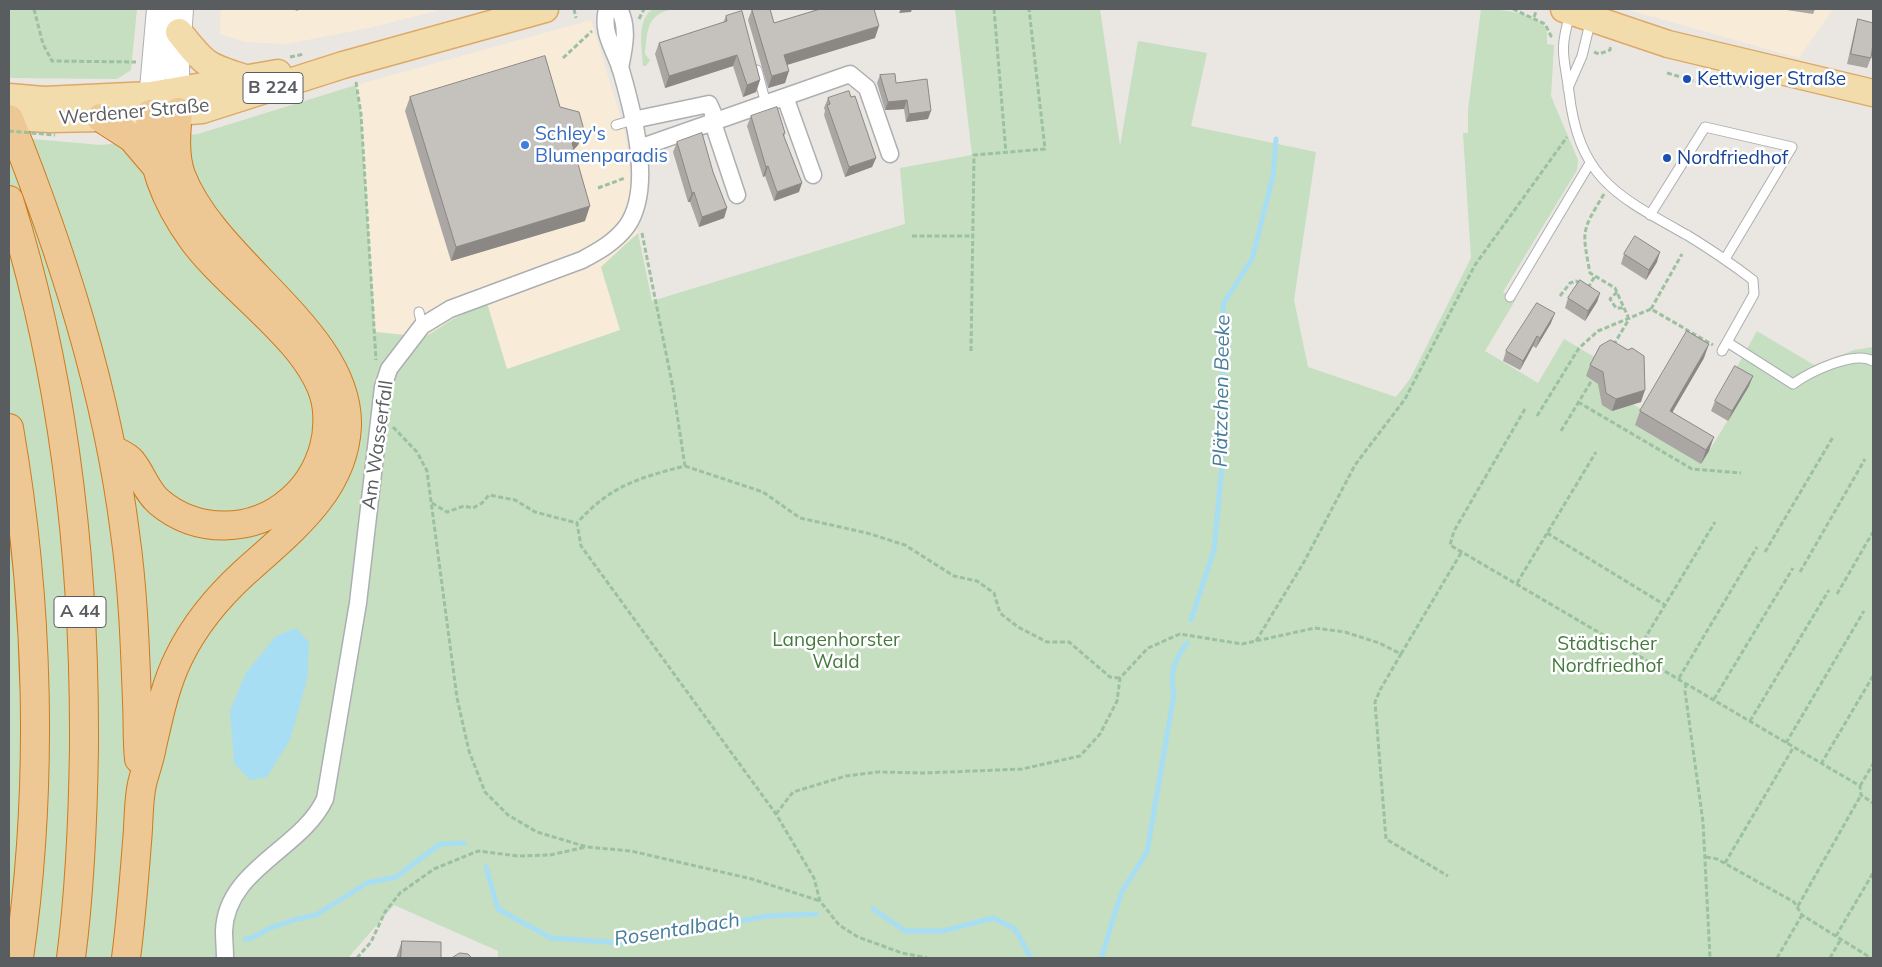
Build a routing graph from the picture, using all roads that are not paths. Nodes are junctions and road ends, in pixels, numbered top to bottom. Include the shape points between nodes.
1 (159, 9) edge
2 (545, 9) edge
3 (607, 9) edge
4 (619, 9) edge
5 (1578, 11) edge
6 (180, 21) edge
7 (754, 60) edge
8 (620, 68) junction
9 (350, 74) junction
10 (245, 78) junction
11 (1568, 88) junction
12 (1873, 93) edge
13 (9, 97) edge
14 (785, 97) junction
15 (178, 101) junction
16 (151, 104) junction
17 (766, 104) junction
18 (9, 118) edge
19 (50, 118) junction
20 (101, 118) junction
21 (633, 120) junction
22 (713, 123) junction
23 (616, 125) dead end
24 (639, 148) junction
25 (890, 154) dead end
26 (1590, 163) junction
27 (156, 164) junction
28 (813, 175) dead end
29 (737, 195) dead end
30 (9, 200) edge
31 (1650, 215) junction
32 (1725, 259) junction
33 (1510, 297) dead end
34 (1727, 342) junction
35 (1722, 351) road end
36 (1873, 361) edge
37 (9, 428) edge
38 (112, 449) junction
39 (142, 785) junction
40 (19, 958) edge
41 (70, 958) edge
42 (126, 958) edge
43 (225, 958) edge

1 - 16 street
2 - 9 main road, Werdener Straße / B 224
3 - 8 street, Am Wasserfall via 604,26
4 - 8 street, Am Wasserfall via 624,22 625,43
5 - 11 lane via 1582,56
5 - 11 lane via 1562,40
5 - 12 main road via 1618,29 1712,56
6 - 10 main road via 203,62
6 - 15 street
7 - 17 lane
8 - 21 street, Am Wasserfall
9 - 10 main road, Werdener Straße / B 224
9 - 15 main road, Werdener Straße / B 224 via 202,110
10 - 15 main road, Werdener Straße / B 224
11 - 26 lane via 1574,127
13 - 19 main road, Werdener Straße / B 224
14 - 17 street
14 - 25 street via 850,74 867,88
14 - 28 street
15 - 16 main road, Werdener Straße / B 224
15 - 39 highway via 176,147 181,174 198,209 226,245 328,358 344,396 346,430 334,477 320,499 300,522 242,574 188,640 164,696
16 - 19 main road, Werdener Straße / B 224
16 - 20 main road, Werdener Straße / B 224
16 - 27 highway via 151,148
17 - 22 street
18 - 19 main road, Werdener Straße / B 224
18 - 38 highway via 42,201 86,344
19 - 20 main road, Werdener Straße / B 224
20 - 27 highway via 132,138
21 - 22 street via 709,104 714,114
21 - 23 lane
21 - 24 street, Am Wasserfall
22 - 24 street
22 - 29 street
24 - 43 street, Am Wasserfall via 636,206 628,224 616,238 582,260 420,319 389,369 383,387 358,603 325,799 318,815 293,841 239,888 224,930
26 - 31 lane via 1608,186
26 - 33 lane
27 - 38 highway via 174,210 194,241 291,342 317,379 325,395 326,437 320,462 296,497 266,518 228,526 197,523 179,516 158,501 131,461
30 - 41 highway, A 44 via 47,354 75,534 84,662 84,779
31 - 32 lane
31 - 32 lane via 1705,127 1792,147
32 - 34 lane via 1754,280 1754,294
34 - 35 lane
34 - 36 lane via 1793,384 1808,373 1854,357
37 - 40 highway, A 44 via 24,532 34,663 33,786
38 - 39 highway via 126,542
39 - 42 highway

